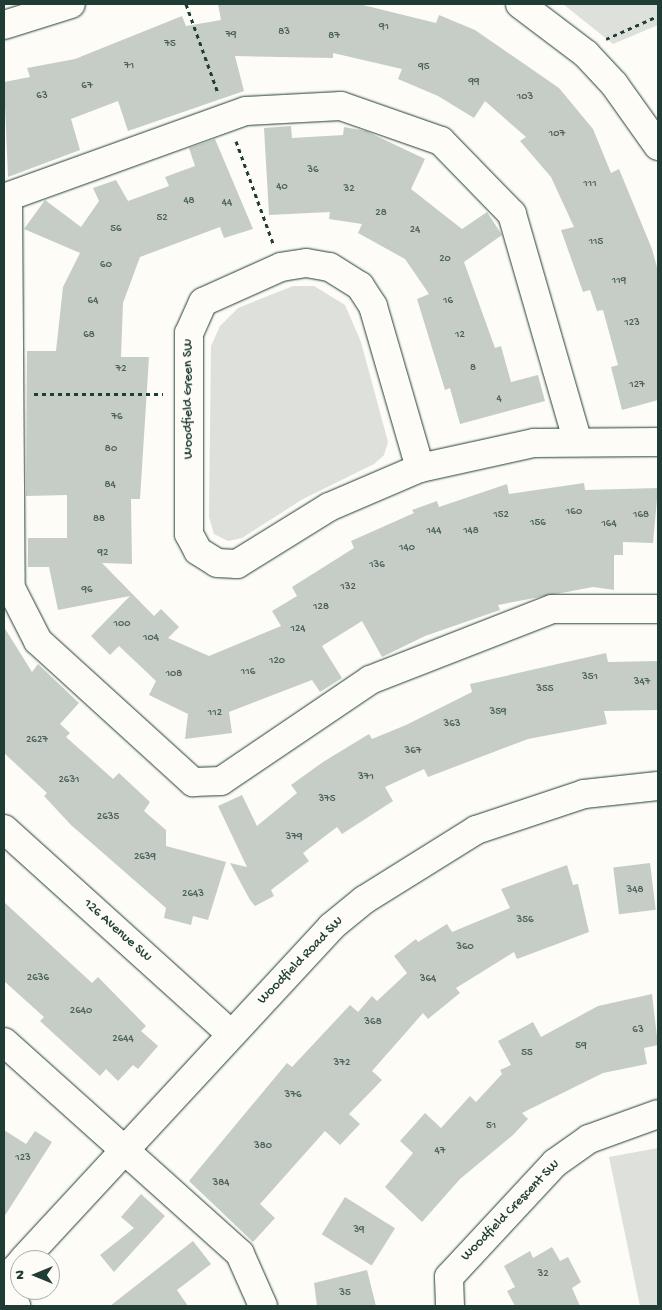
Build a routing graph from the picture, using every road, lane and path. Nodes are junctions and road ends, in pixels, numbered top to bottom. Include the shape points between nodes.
1 (71, 4) edge
2 (520, 4) edge
3 (658, 16) edge
4 (4, 26) edge
5 (586, 54) junction
6 (658, 146) edge
7 (6, 198) edge
8 (8, 394) junction
9 (189, 394) junction
10 (578, 442) junction
11 (658, 442) edge
12 (420, 468) junction
13 (658, 609) edge
14 (658, 786) edge
15 (4, 829) edge
16 (231, 1034) junction
17 (4, 1042) edge
18 (658, 1114) edge
19 (123, 1151) junction
20 (32, 1250) edge
21 (4, 1293) edge
22 (16, 1306) edge
23 (263, 1306) edge
24 (450, 1306) edge

1 - 4 street
2 - 5 street
3 - 5 path via 611,36
5 - 6 street via 614,84
7 - 8 street
7 - 10 street via 246,111 341,106 441,140 512,214
8 - 9 path
8 - 13 street via 11,588 26,620 38,641 193,782 221,781 370,680 552,608
9 - 12 street, Woodfield Green SW via 189,534 198,551 217,563 243,561 329,507
9 - 12 street, Woodfield Green SW via 189,333 203,302 281,267 306,263 329,267 360,286 373,306
10 - 11 street, Woodfield Green SW
10 - 12 street, Woodfield Green SW via 534,443
14 - 16 street, Woodfield Road SW via 584,794 528,811 476,830 422,860 331,927
15 - 16 street, 126 Avenue SW
16 - 19 street, Woodfield Road SW
17 - 19 street
18 - 24 street, Woodfield Crescent SW via 590,1139 555,1163 449,1277
19 - 20 street, Woodfield Road SW
19 - 23 street via 240,1254
21 - 22 street

